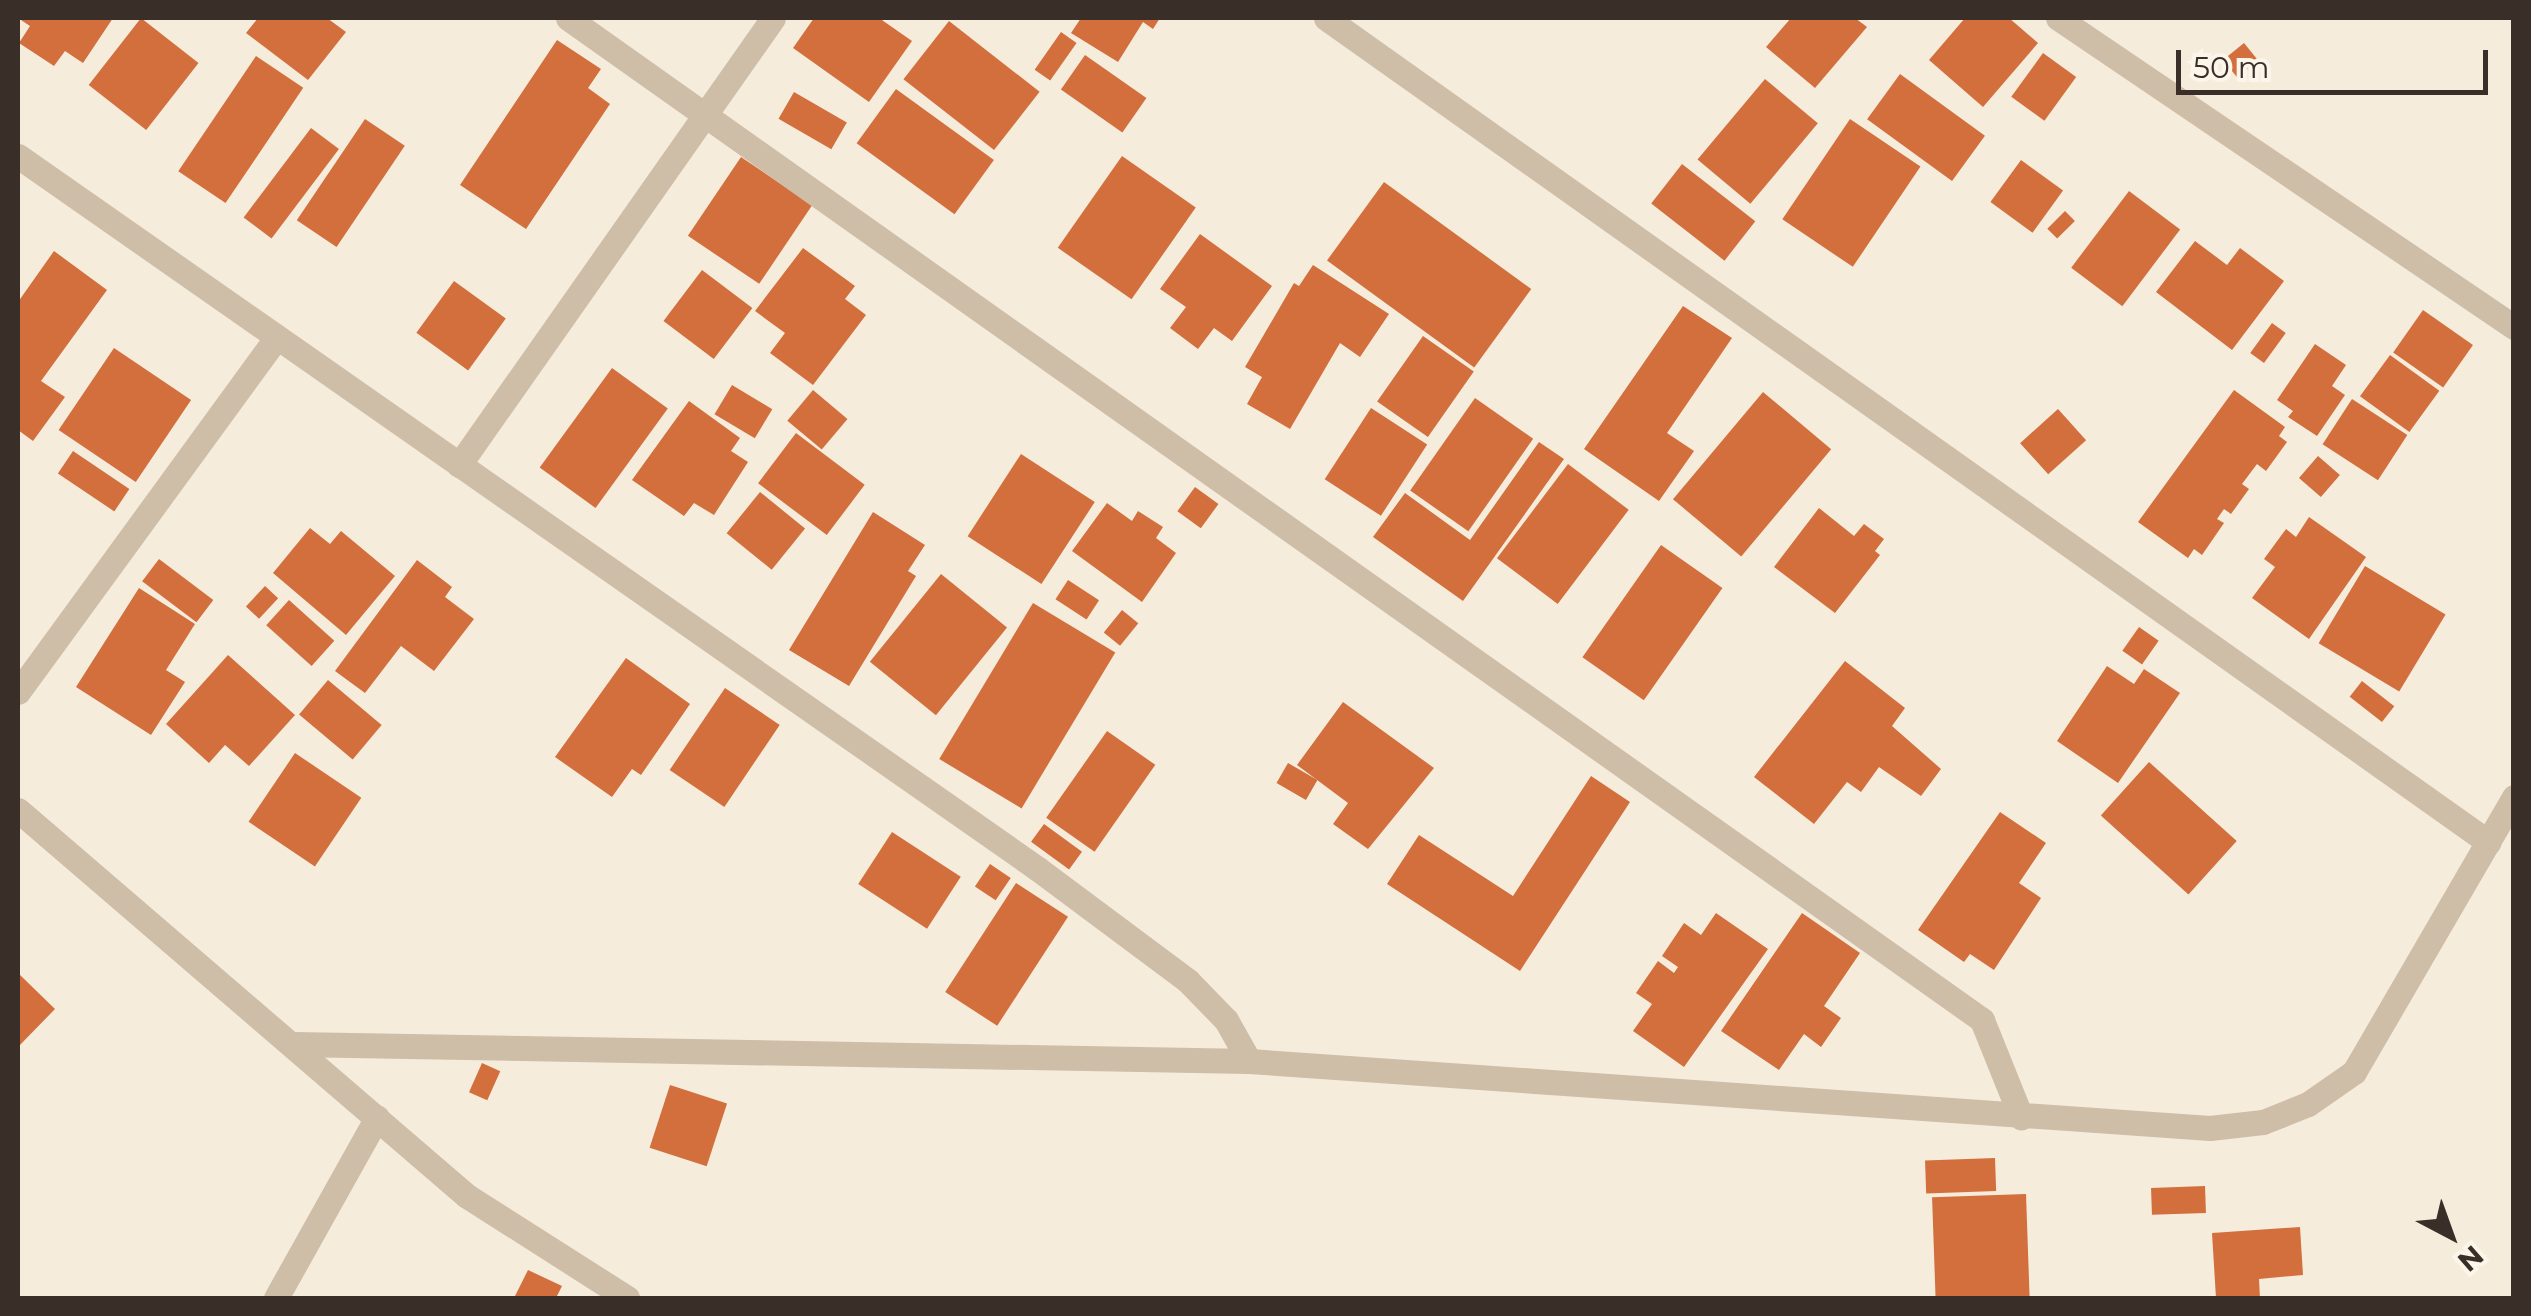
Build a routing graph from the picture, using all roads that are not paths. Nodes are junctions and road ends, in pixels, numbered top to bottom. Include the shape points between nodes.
1 (568, 18) edge
2 (773, 18) edge
3 (1326, 18) edge
4 (2058, 18) edge
5 (704, 116) junction
6 (18, 156) edge
7 (2514, 326) edge
8 (277, 337) junction
9 (459, 466) junction
10 (18, 692) edge
11 (2514, 798) edge
12 (19, 813) edge
13 (2488, 842) junction
14 (293, 1044) junction
15 (1249, 1061) junction
16 (377, 1117) junction
17 (2021, 1117) junction
18 (276, 1298) edge
19 (628, 1298) edge

1 - 5 street
2 - 5 street
3 - 13 street
4 - 7 street
5 - 9 street
5 - 17 street via 1982,1020
6 - 8 street
8 - 9 street
8 - 10 street
9 - 15 street via 1188,981 1226,1020
11 - 13 street
12 - 14 street
13 - 17 street via 2354,1072 2308,1104 2262,1122 2210,1128
14 - 15 street
14 - 16 street
15 - 17 street
16 - 18 street
16 - 19 street via 467,1196

